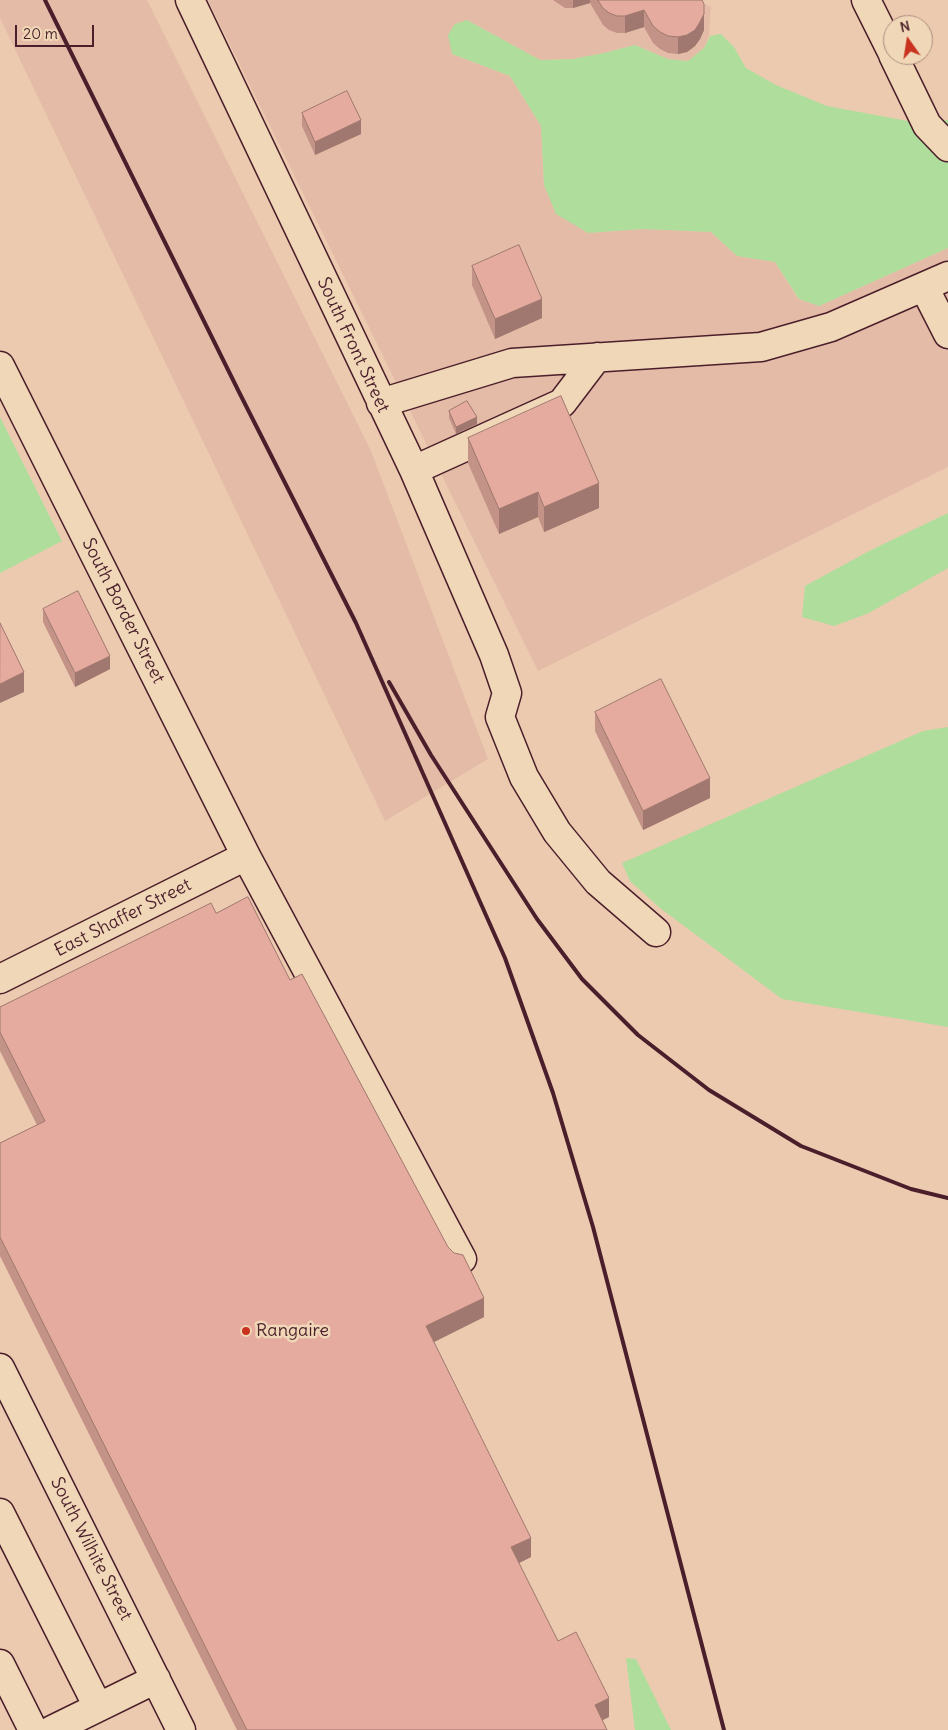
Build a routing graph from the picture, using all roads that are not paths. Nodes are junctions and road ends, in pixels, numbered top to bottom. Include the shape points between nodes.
1 (190, 0) edge
2 (866, 0) edge
3 (883, 35) edge
4 (898, 65) edge
5 (948, 147) edge
6 (936, 281) edge
7 (948, 334) edge
8 (597, 357) junction
9 (0, 366) edge
10 (381, 403) junction
11 (414, 470) junction
12 (246, 856) junction
13 (656, 932) dead end
14 (0, 979) edge
15 (462, 1258) edge
16 (0, 1368) edge
17 (0, 1513) edge
18 (0, 1664) edge
19 (156, 1679) junction
20 (98, 1707) junction
21 (33, 1730) edge
22 (52, 1730) edge
23 (181, 1730) edge

1 - 10 street, South Front Street
2 - 3 street
4 - 5 street via 927,125
6 - 7 street
6 - 8 street via 831,327 761,347
8 - 10 street via 512,363
8 - 11 street via 562,403
9 - 12 street, South Border Street
10 - 11 street, South Front Street
11 - 13 street, South Front Street via 494,655 507,693 500,717 524,777 557,832 598,882
12 - 14 street, East Shaffer Street
12 - 15 street, South Border Street
16 - 19 street, South Wilhite Street
17 - 20 street
18 - 21 street
19 - 20 street
19 - 23 street, South Wilhite Street
20 - 22 street

